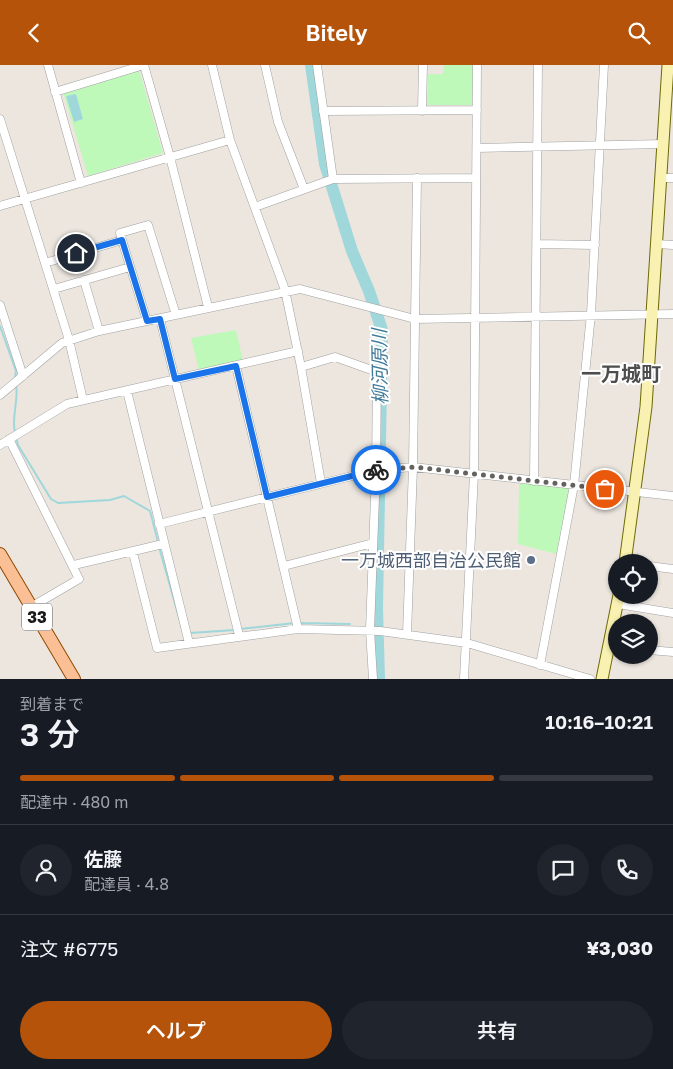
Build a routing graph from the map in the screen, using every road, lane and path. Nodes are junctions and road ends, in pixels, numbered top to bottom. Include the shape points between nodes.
1 (48, 65) edge
2 (144, 65) edge
3 (212, 65) edge
4 (265, 65) edge
5 (317, 65) edge
6 (423, 65) edge
7 (477, 65) edge
8 (538, 65) edge
9 (604, 65) edge
10 (668, 65) edge
11 (55, 92) junction
12 (323, 111) junction
13 (422, 111) junction
14 (476, 111) junction
15 (0, 119) edge
16 (230, 140) junction
17 (664, 144) junction
18 (600, 145) junction
19 (537, 146) junction
20 (477, 148) junction
21 (170, 157) junction
22 (416, 178) junction
23 (476, 178) junction
24 (668, 178) edge
25 (333, 179) junction
26 (81, 183) junction
27 (304, 189) junction
28 (24, 198) junction
29 (0, 206) edge
30 (255, 207) junction
31 (122, 240) junction
32 (537, 244) junction
33 (657, 244) junction
34 (595, 245) junction
35 (673, 245) edge
36 (45, 263) junction
37 (130, 267) junction
38 (84, 280) junction
39 (54, 289) junction
40 (285, 290) junction
41 (0, 305) edge
42 (208, 307) junction
43 (591, 314) junction
44 (654, 314) junction
45 (673, 314) edge
46 (176, 315) junction
47 (476, 316) junction
48 (536, 316) junction
49 (160, 319) junction
50 (415, 319) junction
51 (147, 321) junction
52 (99, 331) junction
53 (69, 340) junction
54 (298, 351) junction
55 (236, 366) junction
56 (302, 367) junction
57 (23, 376) junction
58 (175, 379) junction
59 (127, 391) junction
60 (0, 395) edge
61 (83, 400) junction
62 (9, 439) junction
63 (0, 445) edge
64 (414, 467) junction
65 (380, 469) junction
66 (474, 474) junction
67 (534, 481) junction
68 (321, 483) junction
69 (574, 485) junction
70 (636, 493) junction
71 (673, 496) edge
72 (267, 497) junction
73 (209, 512) junction
74 (159, 524) junction
75 (373, 543) junction
76 (163, 545) junction
77 (133, 553) junction
78 (0, 554) edge
79 (626, 554) edge
80 (74, 565) junction
81 (284, 566) junction
82 (658, 567) edge
83 (673, 569) edge
84 (4, 570) edge
85 (638, 604) edge
86 (31, 607) junction
87 (673, 613) edge
88 (298, 629) junction
89 (370, 630) junction
90 (408, 634) junction
91 (239, 635) junction
92 (188, 643) junction
93 (467, 643) junction
94 (658, 651) edge
95 (673, 652) edge
96 (608, 659) edge
97 (540, 665) junction
98 (74, 679) edge
99 (373, 679) edge
100 (464, 679) edge
101 (590, 679) edge
102 (602, 679) edge

1 - 11 street
2 - 11 street
2 - 21 street
3 - 16 street
4 - 27 street via 278,122
5 - 12 street
6 - 13 street
7 - 14 street
8 - 19 street
9 - 18 street
10 - 17 street
11 - 26 street
12 - 13 street
12 - 25 street
13 - 14 street
14 - 20 street
15 - 28 street
16 - 21 street
16 - 30 street
17 - 18 street
17 - 24 street
18 - 19 street
18 - 34 street
19 - 20 street
19 - 32 street
20 - 23 street
21 - 26 street
21 - 42 street
22 - 23 street
22 - 25 street
22 - 50 street
23 - 47 street
24 - 33 street
25 - 27 street
26 - 28 street
27 - 30 street
28 - 29 street
28 - 36 street
30 - 40 street
31 - 36 street
31 - 37 street
31 - 46 street via 120,233 148,225
32 - 34 street
32 - 48 street
33 - 35 street
33 - 44 street
34 - 43 street
36 - 39 street
37 - 38 street
37 - 51 street
38 - 39 street
38 - 52 street
39 - 53 street
40 - 42 street
40 - 50 street via 309,290
40 - 54 street
41 - 57 street
42 - 46 street
43 - 44 street
43 - 48 street
43 - 69 street
44 - 45 street
44 - 70 street
46 - 49 street
47 - 48 street
47 - 50 street
47 - 66 street
48 - 67 street
49 - 51 street
49 - 58 street
50 - 64 street
51 - 52 street
52 - 53 street
53 - 57 street
53 - 61 street
54 - 55 street
54 - 56 street
55 - 58 street
55 - 72 street
56 - 65 street via 335,357 376,372
56 - 68 street
57 - 60 street
58 - 59 street
58 - 73 street
59 - 61 street
59 - 74 street
61 - 62 street via 66,404
62 - 63 street
62 - 80 street
64 - 65 street
64 - 66 street
64 - 90 street
65 - 68 street
65 - 75 street
66 - 67 street
66 - 93 street
67 - 69 street
68 - 72 street
69 - 70 street
69 - 97 street
70 - 71 street
70 - 79 street
72 - 73 street
72 - 81 street
73 - 74 street
73 - 91 street
74 - 76 street
75 - 81 street
75 - 89 street
76 - 77 street
76 - 92 street
77 - 80 street
77 - 92 street via 156,648
78 - 84 main road, 33
80 - 86 street via 79,579
81 - 88 street
82 - 83 street
84 - 86 main road, 33
85 - 87 street
86 - 98 main road, 33
88 - 89 street
88 - 91 street
89 - 90 street
89 - 99 street
90 - 93 street
91 - 92 street
93 - 97 street
93 - 100 street
94 - 95 street
96 - 102 street
97 - 101 street

